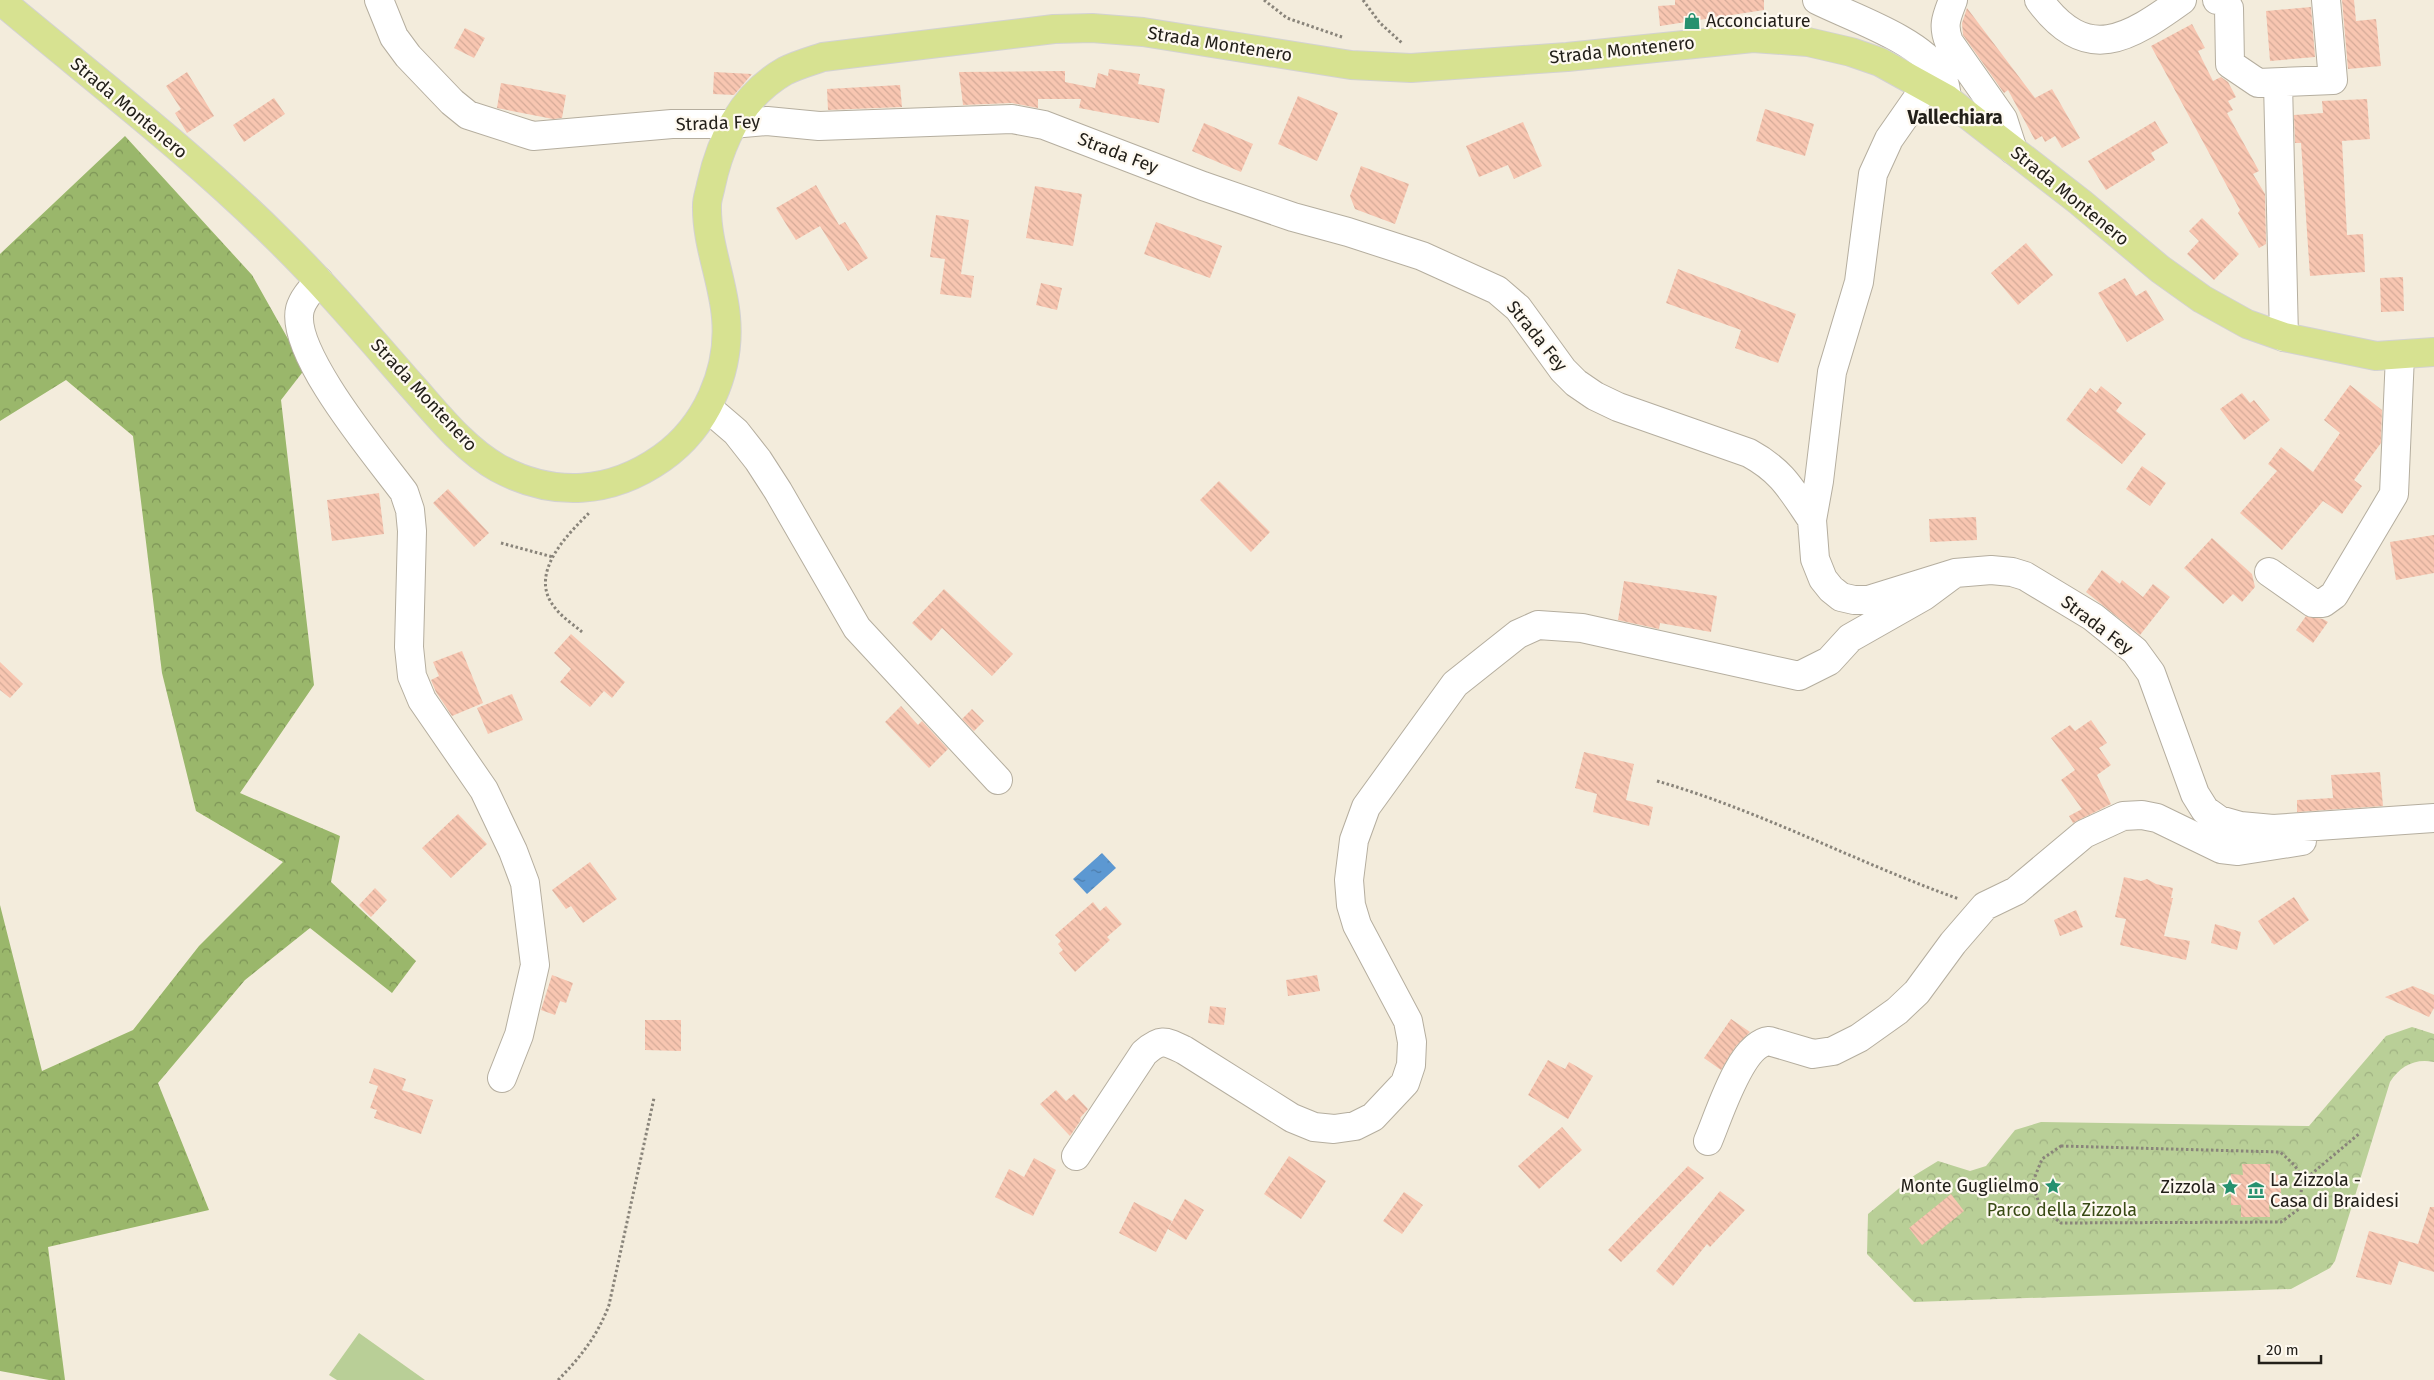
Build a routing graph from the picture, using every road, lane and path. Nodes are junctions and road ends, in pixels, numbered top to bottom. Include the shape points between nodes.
1 (0, 0) edge
2 (379, 0) edge
3 (1264, 0) edge
4 (1363, 0) edge
5 (1817, 0) edge
6 (1954, 0) edge
7 (2039, 0) edge
8 (2182, 0) edge
9 (2213, 0) edge
10 (2218, 0) edge
11 (2326, 0) edge
12 (2148, 24) junction
13 (1347, 39) dead end
14 (1427, 68) junction
15 (2278, 83) junction
16 (1936, 93) junction
17 (732, 124) junction
18 (2013, 150) junction
19 (319, 281) junction
20 (2284, 337) junction
21 (2434, 352) edge
22 (2400, 355) junction
23 (708, 408) junction
24 (591, 510) dead end
25 (1812, 520) junction
26 (501, 543) dead end
27 (552, 557) junction
28 (1955, 572) junction
29 (2269, 572) dead end
30 (582, 632) dead end
31 (998, 780) dead end
32 (1658, 781) dead end
33 (2434, 818) edge
34 (2362, 822) junction
35 (1985, 906) junction
36 (502, 1078) dead end
37 (654, 1098) dead end
38 (2360, 1132) dead end
39 (1708, 1141) dead end
40 (1076, 1156) dead end
41 (2303, 1181) junction
42 (2032, 1184) junction
43 (1978, 1194) dead end
44 (558, 1380) edge

1 - 19 main road, Strada Montenero via 235,198
2 - 17 street, Strada Fey via 394,37 408,56 468,115 499,127 533,136 672,124
3 - 13 path via 1287,18
4 - 14 path via 1380,23
5 - 16 street via 1900,39 1925,56 1941,74
6 - 18 street via 1944,31 2002,119
7 - 12 street via 2063,26 2083,37 2118,38
8 - 12 street
9 - 12 street via 2165,25
10 - 15 street via 2229,8 2230,64 2258,84
11 - 15 street via 2333,80
14 - 16 main road, Strada Montenero via 1753,38 1808,42 1851,52 1880,62
14 - 17 main road, Strada Montenero via 1350,64 1143,32 1054,29 823,57 788,69 765,84
15 - 20 street
16 - 18 main road, Strada Montenero
16 - 25 street, Strada Fey via 1889,139 1873,174 1859,282 1832,372
17 - 23 main road, Strada Montenero via 715,164 707,204 726,318 725,352
17 - 25 street, Strada Fey via 768,121 819,126 1012,119 1044,125 1203,186 1422,256 1497,290 1518,308 1563,370 1595,396 1740,449 1764,461 1777,471
18 - 20 main road, Strada Montenero via 2202,299 2247,324
19 - 23 main road, Strada Montenero via 445,423 497,467 523,478 566,488 592,488 618,482 664,456 688,434
19 - 36 street via 299,310 299,326 313,362 326,386 404,492 410,510 408,647 412,676 422,700 484,790 525,883 535,965 520,1035
20 - 22 main road, Strada Montenero via 2376,356
21 - 22 main road, Strada Montenero
22 - 29 street via 2394,494 2334,595 2323,603 2313,603
23 - 31 street via 736,432 758,460 857,628
24 - 27 path via 564,538
25 - 28 street, Strada Fey via 1815,559 1823,579 1841,597 1868,600
26 - 27 path
27 - 30 path via 546,574 548,593 555,608
28 - 34 street, Strada Fey via 1991,570 2025,576 2093,617 2135,651 2151,672 2195,794 2205,810 2219,820 2273,829
28 - 40 street via 1924,596 1850,638 1829,661 1799,676 1582,628 1538,625 1518,634 1455,684 1366,808 1354,840 1349,880 1353,912 1408,1021 1412,1065 1405,1083 1373,1117 1355,1126 1314,1127 1292,1118 1184,1050 1167,1042 1155,1043 1144,1053
32 - 35 path via 1704,794 1905,879
33 - 34 street, Strada Fey
34 - 35 street via 2346,832 2238,851 2221,849 2157,818 2123,816 2084,834 2016,890
35 - 39 street via 1953,943 1918,992 1859,1038 1833,1051 1813,1054 1769,1041 1762,1041 1753,1048 1737,1072
37 - 44 path via 609,1305 603,1322 579,1360
38 - 41 path
41 - 42 path via 2298,1167 2280,1152 2061,1146 2042,1159
41 - 42 path via 2300,1209 2281,1222 2061,1223 2041,1208
42 - 43 path

